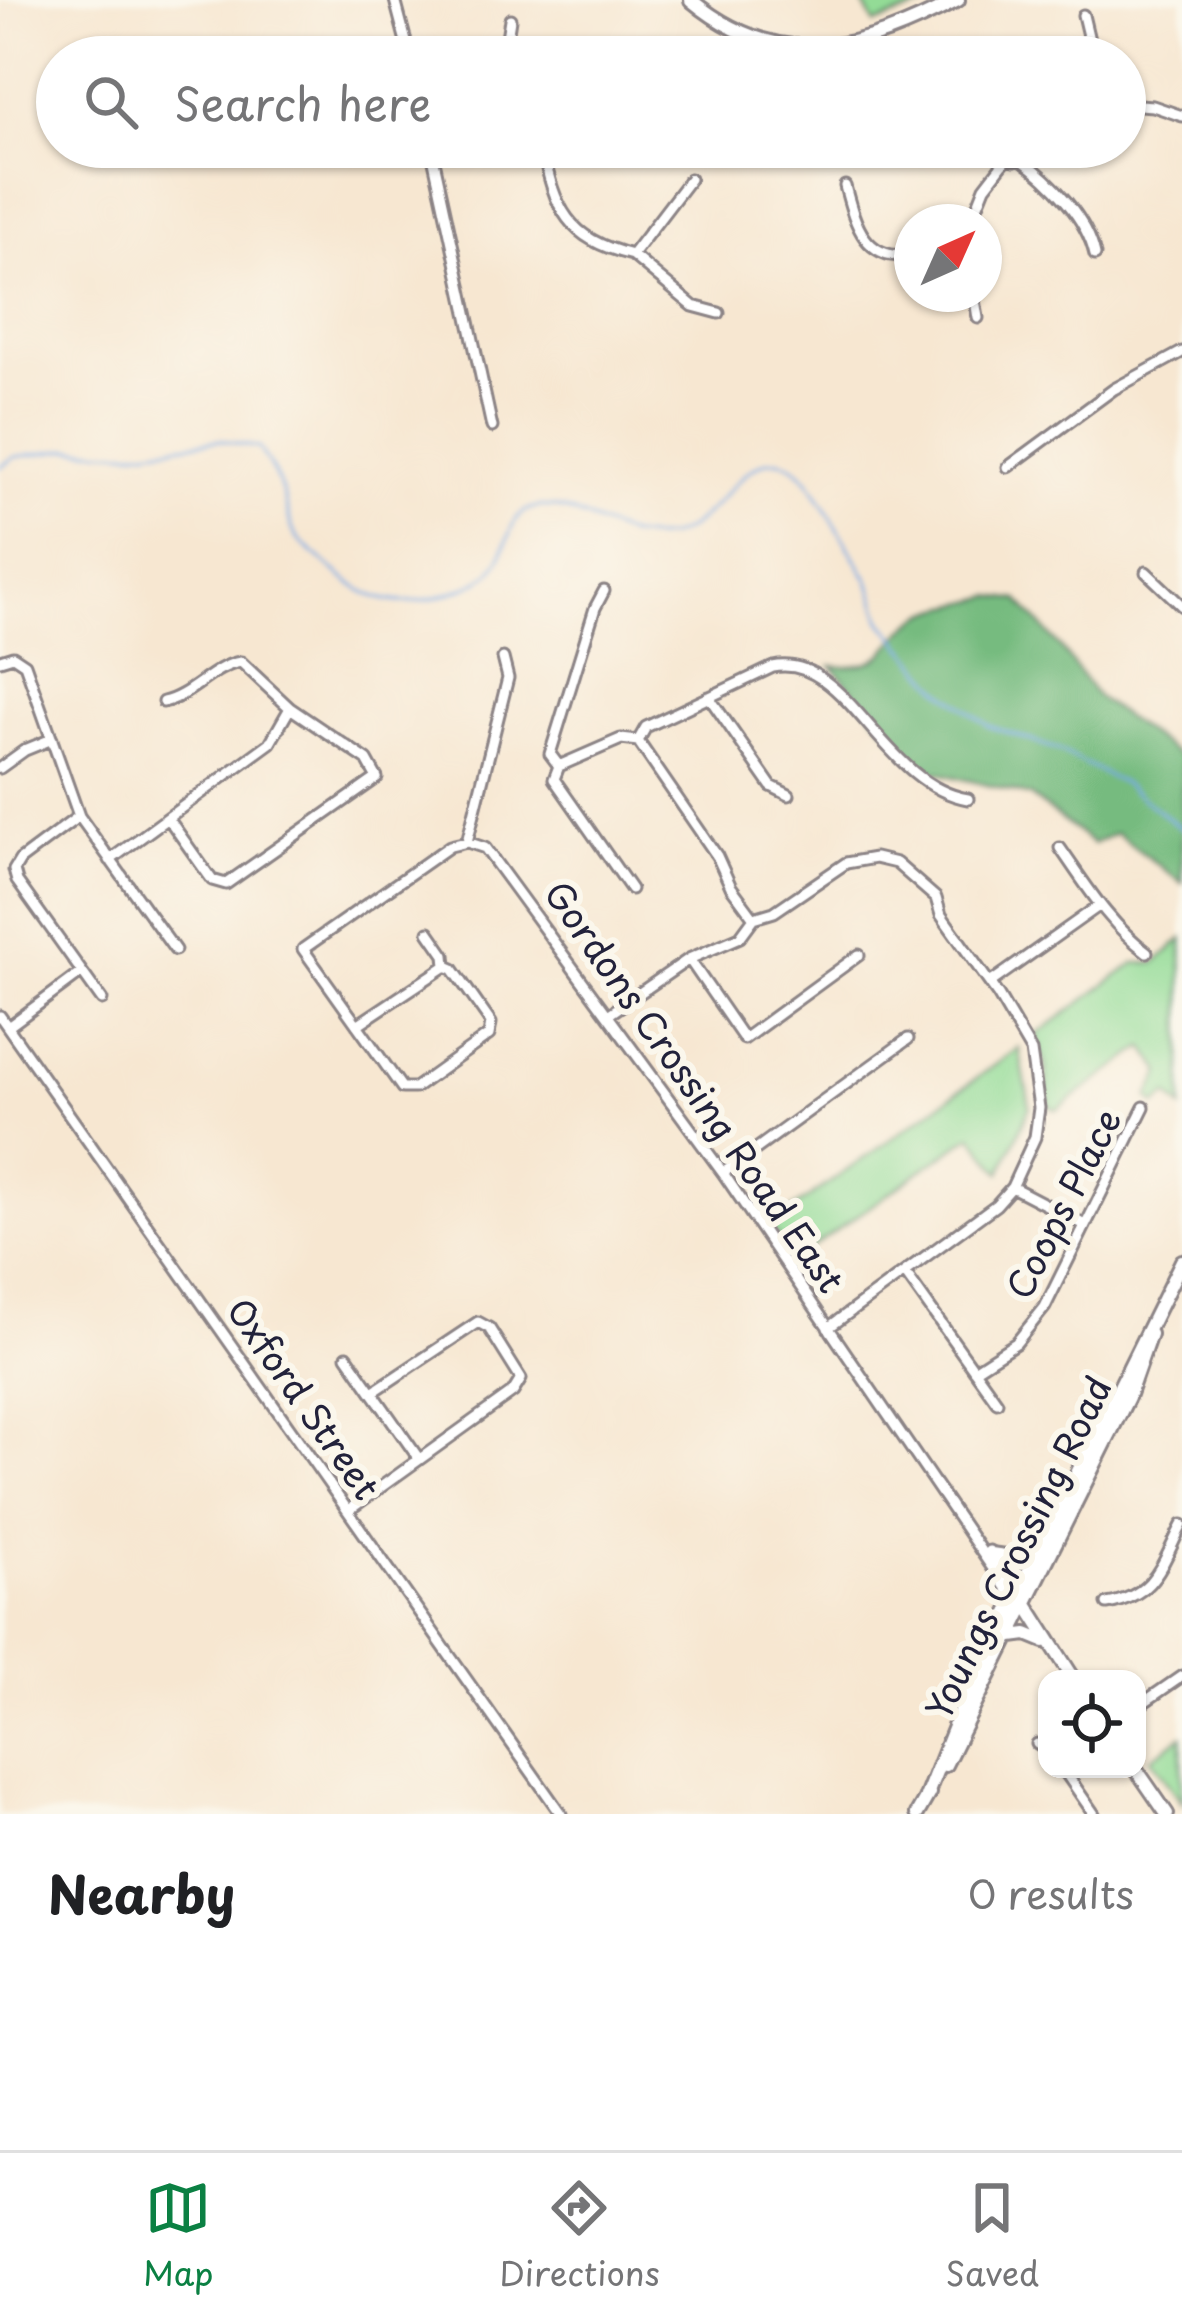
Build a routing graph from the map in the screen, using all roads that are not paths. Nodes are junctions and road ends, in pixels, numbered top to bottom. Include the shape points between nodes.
1 (395, 0) edge
2 (691, 0) edge
3 (958, 0) edge
4 (1083, 15) dead end
5 (510, 19) dead end
6 (404, 36) edge
7 (507, 36) edge
8 (754, 36) edge
9 (884, 36) edge
10 (1088, 36) edge
11 (1146, 105) edge
12 (1182, 116) edge
13 (436, 168) edge
14 (546, 168) edge
15 (997, 168) edge
16 (1035, 168) edge
17 (690, 179) dead end
18 (844, 186) dead end
19 (978, 204) edge
20 (894, 254) edge
21 (632, 255) junction
22 (1095, 255) dead end
23 (977, 312) edge
24 (719, 314) dead end
25 (978, 318) dead end
26 (1182, 352) edge
27 (492, 427) dead end
28 (1008, 467) dead end
29 (1146, 572) dead end
30 (604, 591) dead end
31 (1182, 605) edge
32 (503, 658) dead end
33 (0, 660) edge
34 (709, 697) junction
35 (163, 702) dead end
36 (290, 708) junction
37 (52, 740) junction
38 (638, 741) junction
39 (559, 766) junction
40 (0, 768) edge
41 (789, 795) dead end
42 (968, 799) dead end
43 (79, 817) junction
44 (168, 818) junction
45 (467, 842) junction
46 (1060, 848) dead end
47 (110, 860) junction
48 (2, 866) edge
49 (14, 870) junction
50 (631, 889) dead end
51 (1100, 905) junction
52 (754, 919) junction
53 (429, 932) dead end
54 (175, 950) dead end
55 (1148, 952) dead end
56 (859, 955) dead end
57 (688, 959) junction
58 (446, 966) junction
59 (82, 972) junction
60 (990, 983) junction
61 (102, 1000) dead end
62 (608, 1015) junction
63 (0, 1016) edge
64 (357, 1025) junction
65 (8, 1027) junction
66 (908, 1039) dead end
67 (1144, 1107) dead end
68 (723, 1173) junction
69 (1012, 1187) junction
70 (1085, 1225) junction
71 (1182, 1261) edge
72 (905, 1273) junction
73 (828, 1328) junction
74 (347, 1356) dead end
75 (974, 1370) junction
76 (1129, 1377) junction
77 (373, 1392) junction
78 (997, 1402) dead end
79 (419, 1460) junction
80 (349, 1510) junction
81 (1182, 1525) edge
82 (972, 1534) junction
83 (1041, 1545) junction
84 (991, 1554) junction
85 (1021, 1602) junction
86 (1107, 1604) dead end
87 (1012, 1636) junction
88 (1044, 1641) junction
89 (1067, 1670) edge
90 (1068, 1670) edge
91 (1182, 1676) edge
92 (1146, 1701) edge
93 (1069, 1778) edge
94 (1142, 1778) edge
95 (926, 1797) junction
96 (561, 1814) edge
97 (917, 1814) edge
98 (1094, 1814) edge
99 (1167, 1814) edge

1 - 6 street
2 - 8 main road
3 - 9 main road
4 - 10 street
5 - 7 street
11 - 12 street
13 - 27 street
14 - 21 street via 559,208 583,237
15 - 19 street
16 - 22 street via 1070,207
17 - 21 street
18 - 20 street via 864,240
21 - 24 street via 693,306
23 - 25 street
26 - 28 street via 1114,388
29 - 31 street
30 - 39 street via 550,754
32 - 45 street via 508,679
33 - 37 street via 26,664
34 - 38 street via 646,727
34 - 41 street via 771,786
34 - 42 street via 772,667 804,666 825,678 913,775
35 - 36 street via 241,662
36 - 44 street via 270,743
36 - 44 street via 367,760 373,784 226,884 212,880
37 - 40 street
37 - 43 street
38 - 39 street via 621,739
38 - 52 street
39 - 50 street via 554,778
43 - 47 street
43 - 49 street
44 - 47 street
45 - 62 street, Gordons Crossing Road East via 495,857
45 - 64 street via 445,849 303,949
46 - 51 street
47 - 54 street
48 - 49 street
49 - 59 street
51 - 55 street
51 - 60 street
52 - 57 street via 740,937
52 - 60 street via 846,863 896,863 936,898
53 - 58 street
56 - 57 street via 744,1039
57 - 62 street
58 - 64 street
58 - 64 street via 491,1023 486,1038 407,1090
59 - 61 street
59 - 65 street
60 - 69 street via 1024,1038 1036,1077 1035,1137
62 - 68 street, Gordons Crossing Road East
63 - 65 street, Oxford Street
65 - 80 street, Oxford Street
66 - 68 street
67 - 70 street, Coops Place
68 - 73 street, Gordons Crossing Road East
69 - 70 street
69 - 72 street
70 - 75 street, Coops Place via 1029,1330
71 - 76 main road, Youngs Crossing Road
72 - 73 street
72 - 75 street
73 - 82 street, Gordons Crossing Road East
74 - 77 street
75 - 78 street
76 - 83 main road, Youngs Crossing Road
76 - 85 main road, Youngs Crossing Road
77 - 79 street
77 - 79 street via 478,1322 520,1372 517,1388
79 - 80 street
80 - 96 street, Oxford Street
81 - 86 street via 1152,1583
82 - 84 street, Gordons Crossing Road East
82 - 85 street, Gordons Crossing Road East
83 - 84 main road via 1019,1558
83 - 85 main road, Youngs Crossing Road
84 - 85 street, Gordons Crossing Road East
85 - 87 main road, Youngs Crossing Road
85 - 88 main road
85 - 90 main road
85 - 95 main road, Youngs Crossing Road via 963,1703
87 - 88 main road
87 - 95 main road, Youngs Crossing Road
88 - 89 main road
91 - 92 street
93 - 98 street
94 - 99 main road
95 - 97 main road, Youngs Crossing Road

